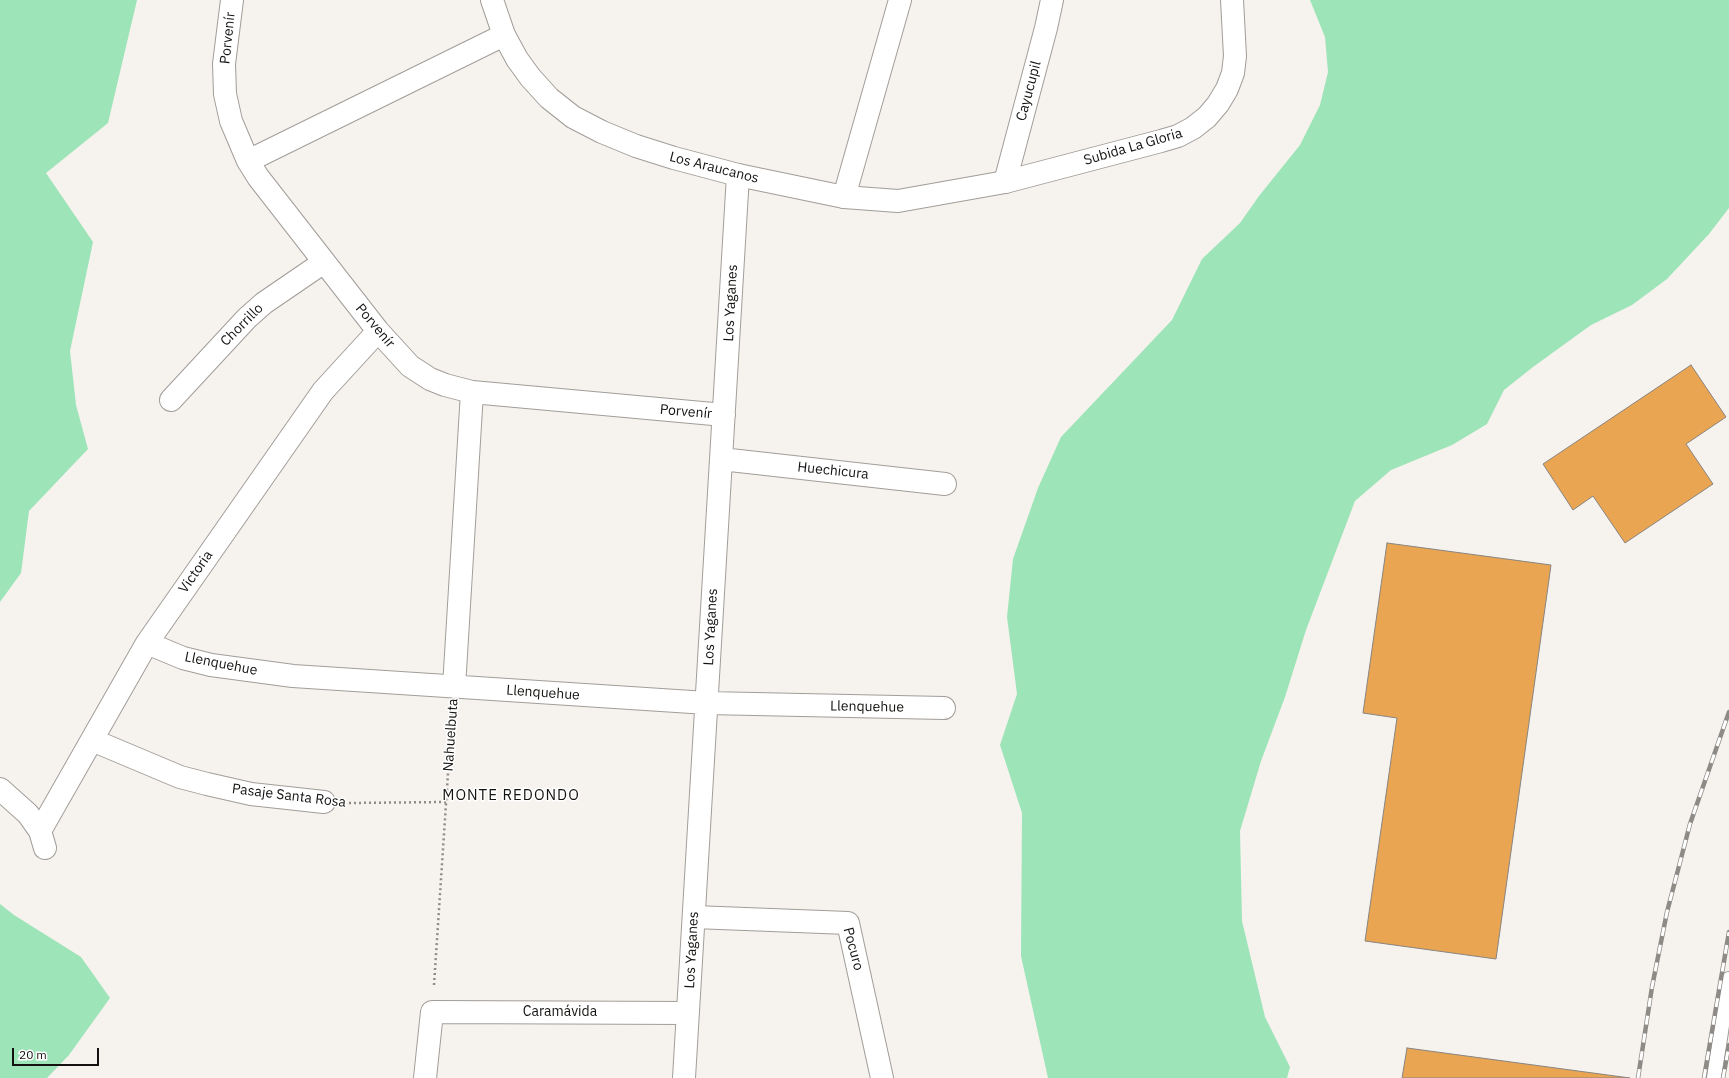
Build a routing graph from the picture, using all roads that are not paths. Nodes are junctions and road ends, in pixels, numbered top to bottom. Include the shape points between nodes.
1 (232, 0) edge
2 (492, 0) edge
3 (900, 0) edge
4 (1052, 0) edge
5 (1232, 0) edge
6 (504, 35) junction
7 (248, 162) junction
8 (738, 175) junction
9 (1005, 182) junction
10 (844, 197) junction
11 (324, 262) junction
12 (378, 332) junction
13 (472, 392) junction
14 (172, 400) dead end
15 (724, 416) junction
16 (721, 459) junction
17 (945, 484) dead end
18 (147, 643) junction
19 (454, 687) junction
20 (707, 703) junction
21 (944, 708) dead end
22 (92, 740) junction
23 (0, 789) edge
24 (324, 802) road end
25 (694, 917) junction
26 (1729, 979) edge
27 (688, 1013) junction
28 (425, 1078) edge
29 (684, 1078) edge
30 (882, 1078) edge
31 (1714, 1078) edge

1 - 7 street, Porvenír via 224,57 225,94 231,121
2 - 6 street, Los Araucanos
3 - 10 street
4 - 9 street, Cayucupil
5 - 9 street, Subida La Gloria via 1235,56 1233,73 1218,104 1198,125 1178,136
6 - 7 street
6 - 8 street, Los Araucanos via 530,77 573,117 636,146
7 - 11 street, Porvenír
8 - 10 street, Los Araucanos
8 - 15 street, Los Yaganes
9 - 10 street, Los Araucanos via 898,201
11 - 12 street, Porvenír
11 - 14 street, Chorrillo via 246,318
12 - 13 street, Porvenír via 420,373 445,385
12 - 18 street, Victoria via 323,391
13 - 15 street, Porvenír
13 - 19 street, Nahuelbuta
15 - 16 street, Los Yaganes
16 - 17 street, Huechicura
16 - 20 street, Los Yaganes
18 - 19 street, Llenquehue via 183,658 211,665 293,676
18 - 22 street, Victoria
19 - 20 street, Llenquehue
20 - 21 street, Llenquehue
20 - 25 street, Los Yaganes
22 - 23 street, Victoria via 42,840 28,814
22 - 24 street, Pasaje Santa Rosa via 180,777 251,794
25 - 27 street, Los Yaganes
25 - 30 street, Pocuro via 848,923
26 - 31 lane
27 - 28 street, Caramávida via 432,1012
27 - 29 street, Los Yaganes

